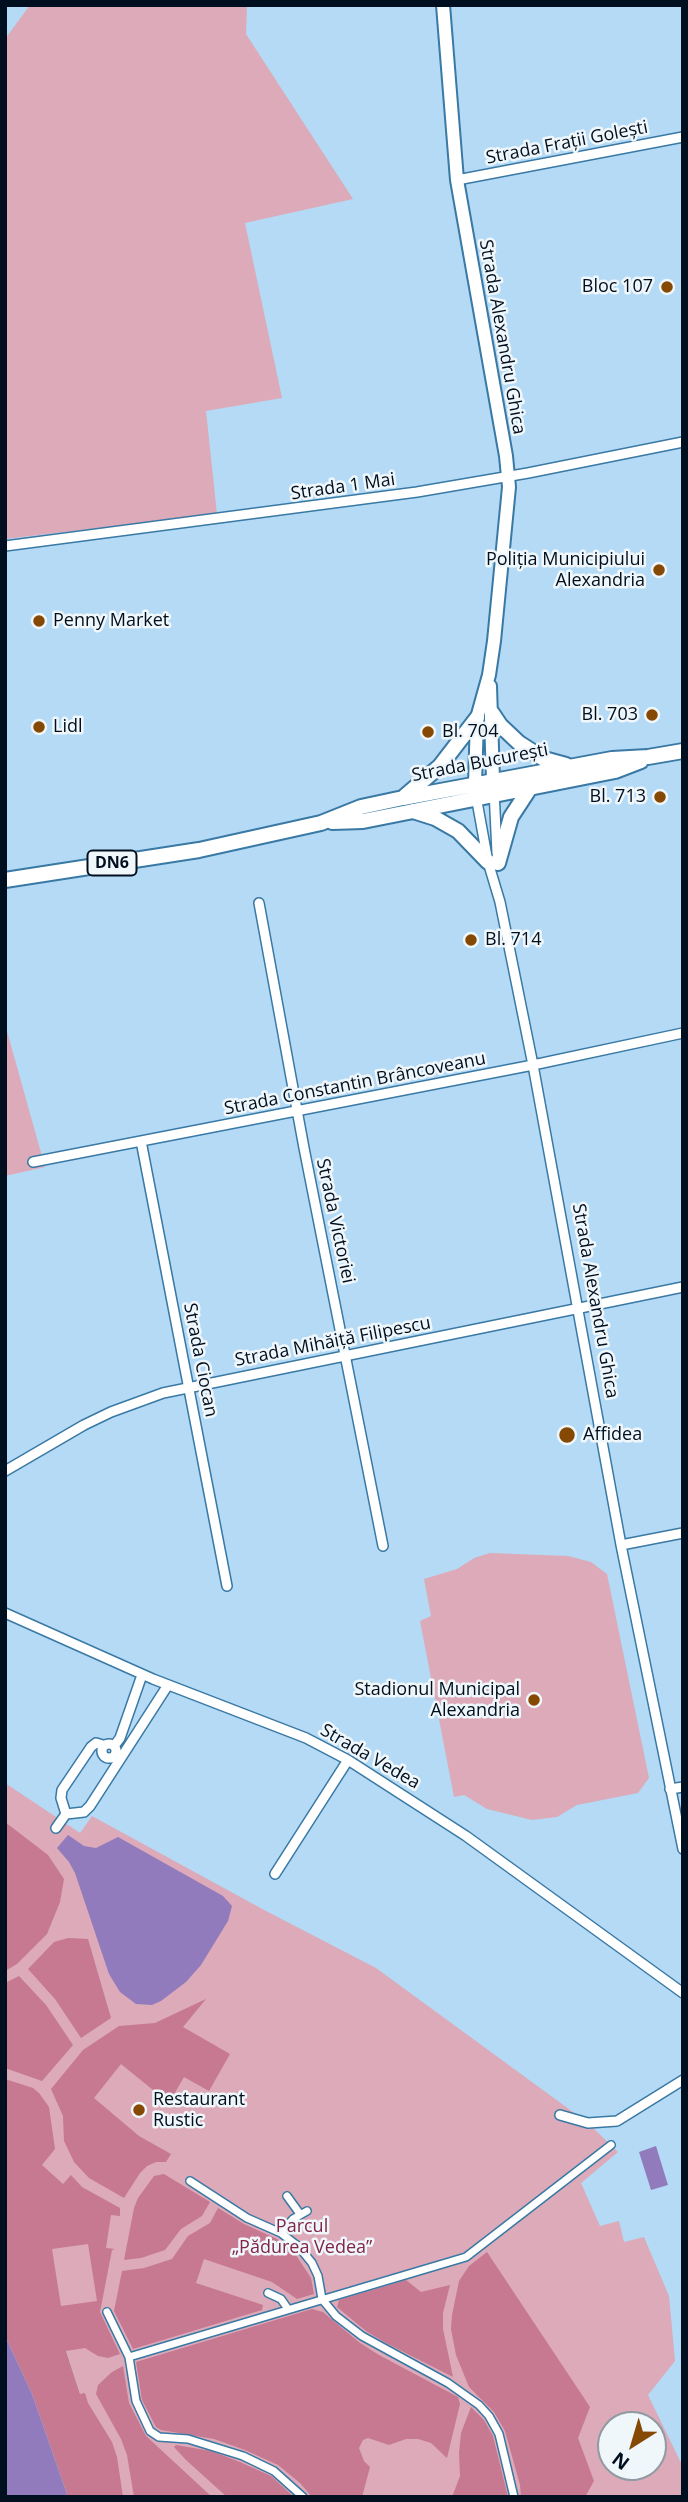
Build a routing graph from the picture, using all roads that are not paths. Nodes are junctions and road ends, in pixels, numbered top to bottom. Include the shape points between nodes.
1 (443, 5) edge
2 (683, 137) edge
3 (457, 180) junction
4 (683, 442) edge
5 (509, 477) junction
6 (5, 546) edge
7 (489, 675) junction
8 (492, 713) junction
9 (477, 718) junction
10 (683, 751) edge
11 (648, 757) junction
12 (571, 766) junction
13 (494, 788) junction
14 (530, 788) junction
15 (476, 790) junction
16 (402, 798) junction
17 (412, 810) junction
18 (321, 823) junction
19 (493, 863) junction
20 (5, 880) edge
21 (259, 903) dead end
22 (683, 1033) edge
23 (533, 1065) junction
24 (298, 1111) junction
25 (141, 1141) junction
26 (33, 1163) dead end
27 (683, 1287) edge
28 (579, 1308) junction
29 (346, 1355) junction
30 (189, 1387) junction
31 (5, 1471) edge
32 (683, 1533) edge
33 (621, 1545) junction
34 (383, 1546) dead end
35 (227, 1586) dead end
36 (5, 1613) edge
37 (142, 1675) junction
38 (168, 1685) junction
39 (117, 1753) junction
40 (348, 1760) junction
41 (683, 1787) edge
42 (670, 1789) junction
43 (66, 1814) junction
44 (56, 1828) dead end
45 (683, 1849) edge
46 (275, 1874) dead end
47 (683, 1993) edge
48 (683, 2080) edge
49 (560, 2115) dead end
50 (611, 2146) dead end
51 (190, 2181) dead end
52 (287, 2196) dead end
53 (281, 2233) junction
54 (268, 2293) dead end
55 (322, 2299) junction
56 (288, 2309) junction
57 (107, 2312) dead end
58 (129, 2357) junction
59 (303, 2497) edge
60 (514, 2497) edge

1 - 3 street, Strada Alexandru Ghica
2 - 3 street, Strada Frații Golești
3 - 5 street, Strada Alexandru Ghica
4 - 5 street, Strada 1 Mai
5 - 6 street, Strada 1 Mai
5 - 7 street, Strada Alexandru Ghica
7 - 8 street, Strada Alexandru Ghica
7 - 9 street, Strada Alexandru Ghica
8 - 12 main road via 507,733 532,753
8 - 13 street, Strada Alexandru Ghica
9 - 15 street, Strada Alexandru Ghica
9 - 16 main road via 440,766
10 - 11 main road, Strada București / DN6
11 - 12 main road, Strada București / DN6
11 - 14 main road, Strada București / DN6 via 615,771
12 - 13 main road, Strada București / DN6
13 - 14 main road, Strada București / DN6
13 - 15 main road, Strada București / DN6
13 - 19 street, Strada Alexandru Ghica
14 - 19 main road via 516,806
15 - 16 main road, Strada București / DN6
15 - 17 main road, Strada București / DN6
15 - 19 street, Strada Alexandru Ghica
16 - 18 main road, Strada București / DN6 via 360,807
17 - 18 main road, Strada București / DN6 via 363,821
17 - 19 main road via 446,823
18 - 20 main road, Strada București / DN6 via 199,850
19 - 23 street, Strada Alexandru Ghica
21 - 24 street, Strada Victoriei
22 - 23 street, Strada Constantin Brâncoveanu
23 - 24 street, Strada Constantin Brâncoveanu
23 - 28 street, Strada Alexandru Ghica
24 - 25 street, Strada Constantin Brâncoveanu
24 - 29 street, Strada Victoriei
25 - 26 street, Strada Constantin Brâncoveanu
25 - 30 street, Strada Ciocan
27 - 28 street, Strada Mihăiță Filipescu
28 - 29 street, Strada Mihăiță Filipescu
28 - 33 street, Strada Alexandru Ghica
29 - 30 street, Strada Mihăiță Filipescu
29 - 34 street, Strada Victoriei
30 - 31 street, Strada Mihăiță Filipescu via 111,1412
30 - 35 street, Strada Ciocan
32 - 33 street
33 - 42 street, Strada Alexandru Ghica
36 - 37 street, Strada Vedea
37 - 38 street, Strada Vedea
37 - 39 street
38 - 39 street
38 - 40 street, Strada Vedea via 306,1738
39 - 43 street via 84,1812
39 - 43 street via 110,1744 92,1747 62,1790
40 - 46 street
40 - 47 street, Strada Vedea via 466,1836
41 - 42 street
42 - 45 street, Strada Alexandru Ghica
43 - 44 street
48 - 49 street via 617,2121 589,2123
50 - 55 street via 466,2257
51 - 53 street via 247,2218
52 - 53 street via 303,2212
53 - 55 street via 312,2263
54 - 56 street
55 - 56 street
55 - 60 street via 362,2336 479,2405 499,2434
56 - 58 street
57 - 58 street
58 - 59 street via 136,2402 150,2431 243,2456 274,2470

